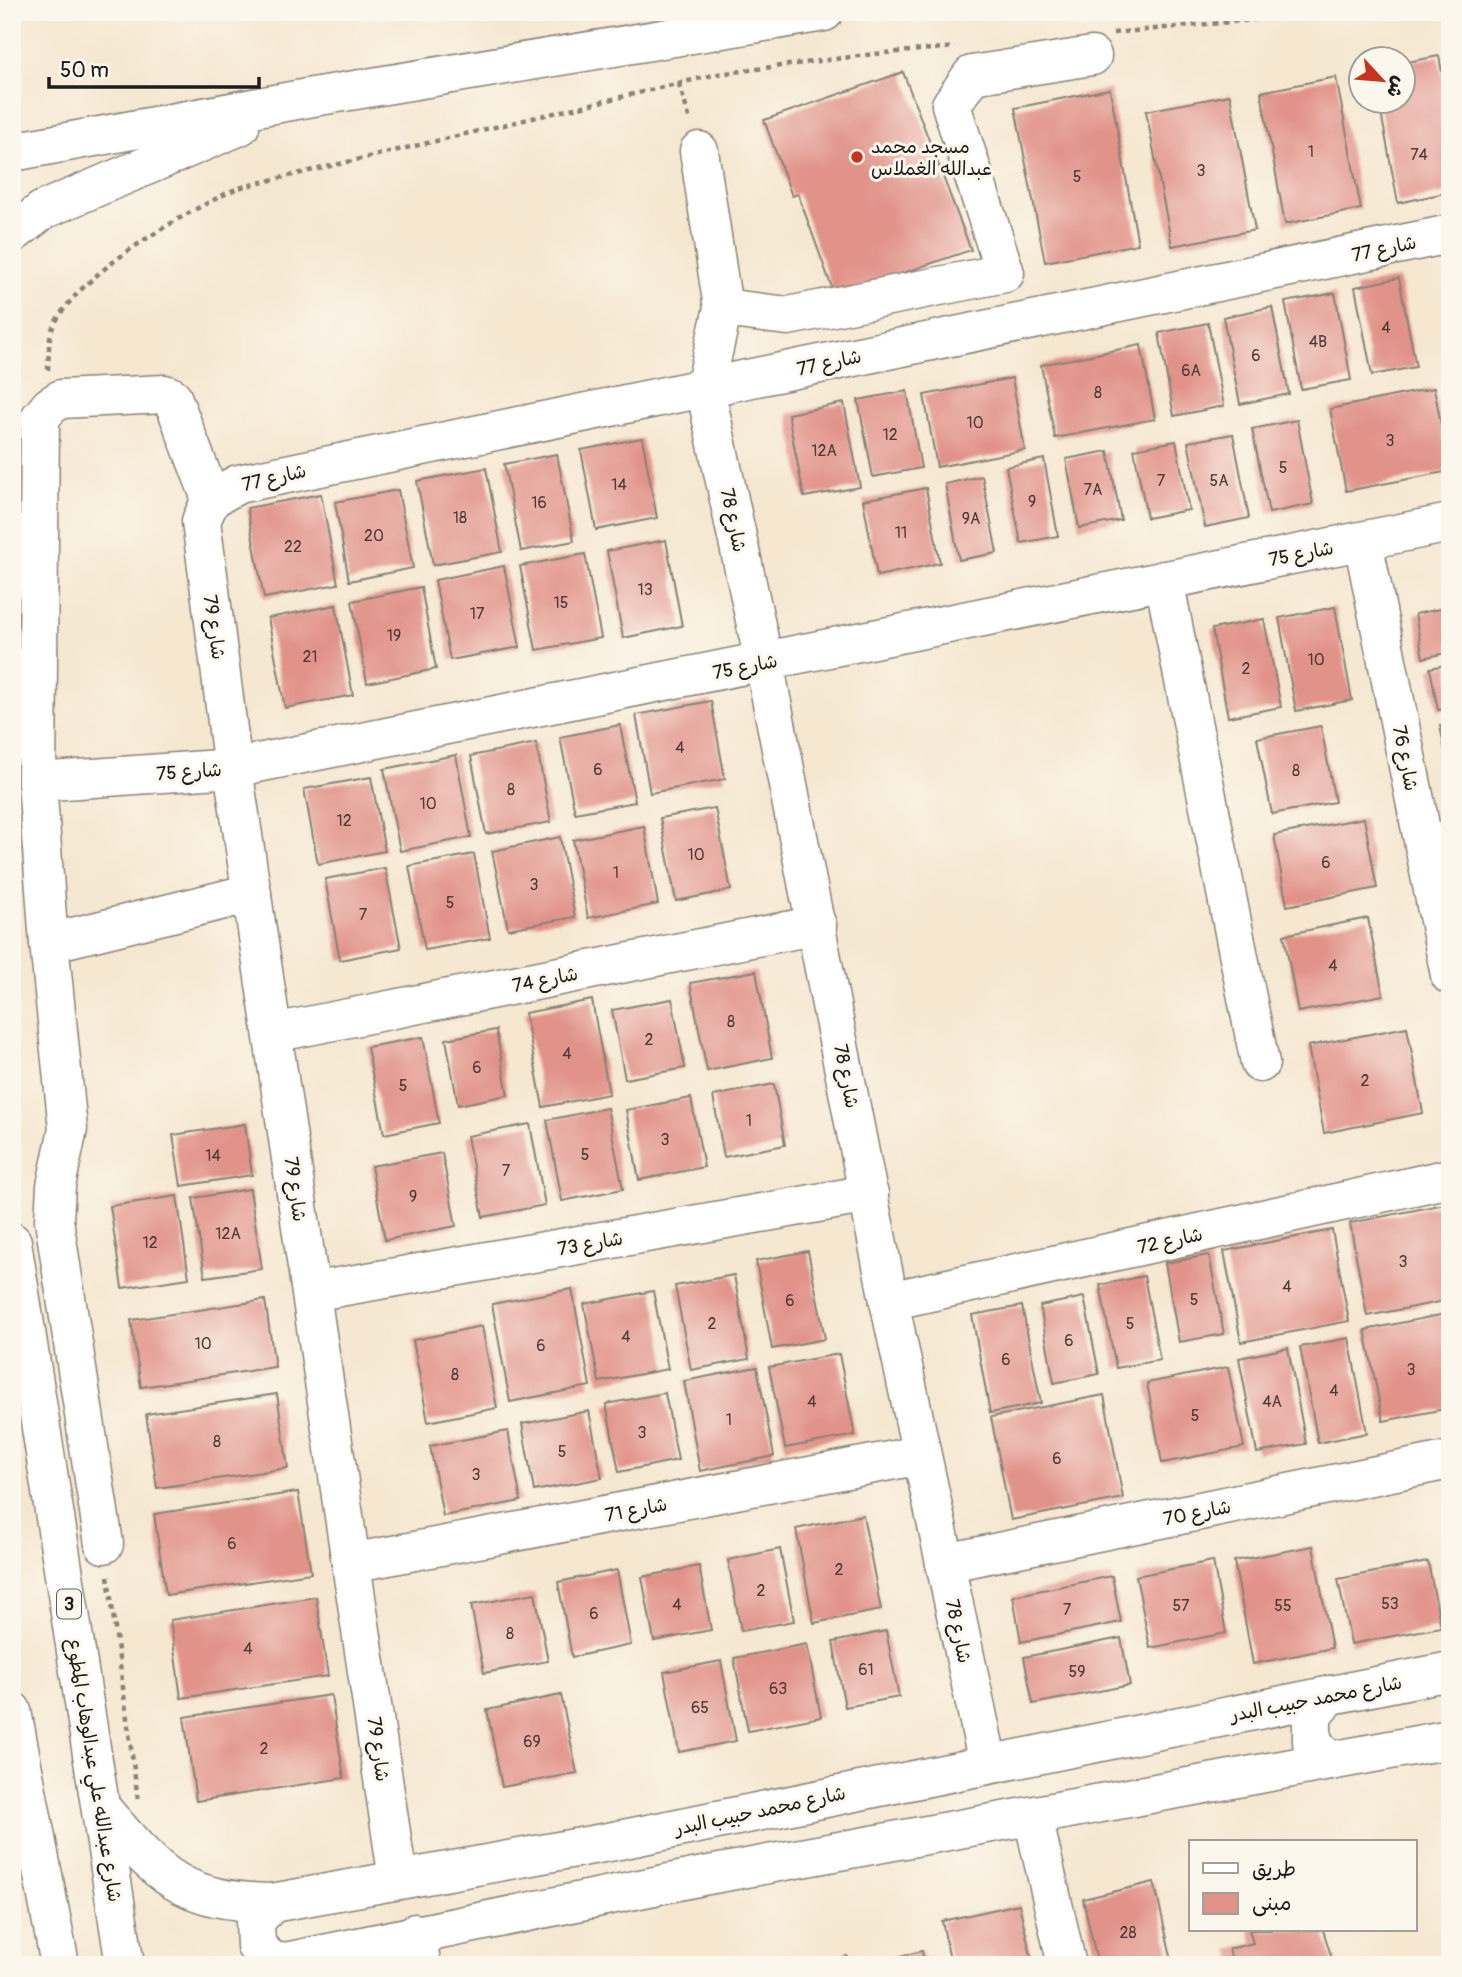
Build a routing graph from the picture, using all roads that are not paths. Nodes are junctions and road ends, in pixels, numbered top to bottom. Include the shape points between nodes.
1 (824, 12) edge
2 (1100, 45) road end
3 (313, 97) junction
4 (699, 151) dead end
5 (12, 152) edge
6 (12, 234) edge
7 (1450, 234) edge
8 (1005, 273) junction
9 (723, 308) junction
10 (1024, 322) junction
11 (705, 388) junction
12 (211, 499) junction
13 (1450, 523) edge
14 (1363, 541) junction
15 (1164, 580) junction
16 (764, 662) junction
17 (233, 768) junction
18 (37, 782) junction
19 (252, 892) junction
20 (817, 925) junction
21 (49, 943) junction
22 (1450, 975) edge
23 (272, 1033) junction
24 (1260, 1063) dead end
25 (1450, 1178) edge
26 (869, 1194) junction
27 (12, 1242) edge
28 (311, 1292) junction
29 (889, 1301) junction
30 (921, 1455) junction
31 (1450, 1460) edge
32 (104, 1544) road end
33 (351, 1563) junction
34 (944, 1563) junction
35 (1450, 1671) edge
36 (1330, 1695) junction
37 (12, 1711) edge
38 (1240, 1713) junction
39 (1450, 1739) edge
40 (1330, 1761) junction
41 (988, 1764) junction
42 (1258, 1775) junction
43 (101, 1808) junction
44 (1032, 1817) junction
45 (697, 1822) junction
46 (614, 1841) junction
47 (703, 1876) junction
48 (398, 1880) junction
49 (619, 1895) junction
50 (272, 1903) junction
51 (418, 1949) edge
52 (272, 1964) edge
53 (60, 1965) edge
54 (125, 1965) edge
55 (1066, 1965) edge

1 - 3 main road
2 - 8 main road via 972,75 951,105
3 - 5 main road
3 - 6 main road via 43,211
4 - 9 main road
7 - 10 main road, شارع 77
8 - 9 main road via 788,316
8 - 10 main road
9 - 11 main road
10 - 11 main road, شارع 77
11 - 12 main road, شارع 77 via 238,484
11 - 16 main road, شارع 78
12 - 17 main road, شارع 79 via 201,521
12 - 18 main road via 172,397 72,397 50,406 40,418
13 - 14 main road, شارع 75
14 - 15 main road, شارع 75
14 - 22 main road, شارع 76
15 - 16 main road, شارع 75
15 - 24 main road
16 - 17 main road, شارع 75
16 - 20 main road, شارع 78
17 - 18 main road, شارع 75
17 - 19 main road, شارع 79
18 - 21 main road
19 - 21 main road
19 - 23 main road, شارع 79
20 - 23 main road, شارع 74
20 - 26 main road, شارع 78
21 - 32 main road via 68,1129 54,1220
23 - 28 main road, شارع 79
25 - 29 main road, شارع 72
26 - 28 main road, شارع 73
26 - 29 main road, شارع 78
27 - 43 main road, شارع عبدالله علي عبدالوهاب المطوع / 3
28 - 33 main road, شارع 79
29 - 30 main road, شارع 78
30 - 33 main road, شارع 71
30 - 34 main road, شارع 78
31 - 34 main road, شارع 70
33 - 48 main road, شارع 79
34 - 41 main road, شارع 78
35 - 36 main road, شارع محمد حبيب البدر
36 - 38 main road, شارع محمد حبيب البدر
36 - 40 main road via 1312,1715 1312,1742
37 - 53 main road
38 - 41 main road, شارع محمد حبيب البدر
38 - 42 main road via 1255,1730 1262,1752
39 - 40 main road
40 - 42 main road
41 - 45 main road, شارع محمد حبيب البدر
42 - 44 main road
43 - 50 main road, شارع محمد حبيب البدر via 147,1861 187,1889 234,1902
43 - 54 main road, شارع عبدالله علي عبدالوهاب المطوع / 3
44 - 47 main road
44 - 55 main road
45 - 46 main road, شارع محمد حبيب البدر
45 - 47 main road via 690,1840 692,1860
46 - 48 main road, شارع محمد حبيب البدر
46 - 49 main road via 630,1855 632,1877
47 - 49 main road
48 - 50 main road, شارع محمد حبيب البدر
49 - 51 main road
50 - 52 main road via 255,1921 256,1946
51 - 52 main road

